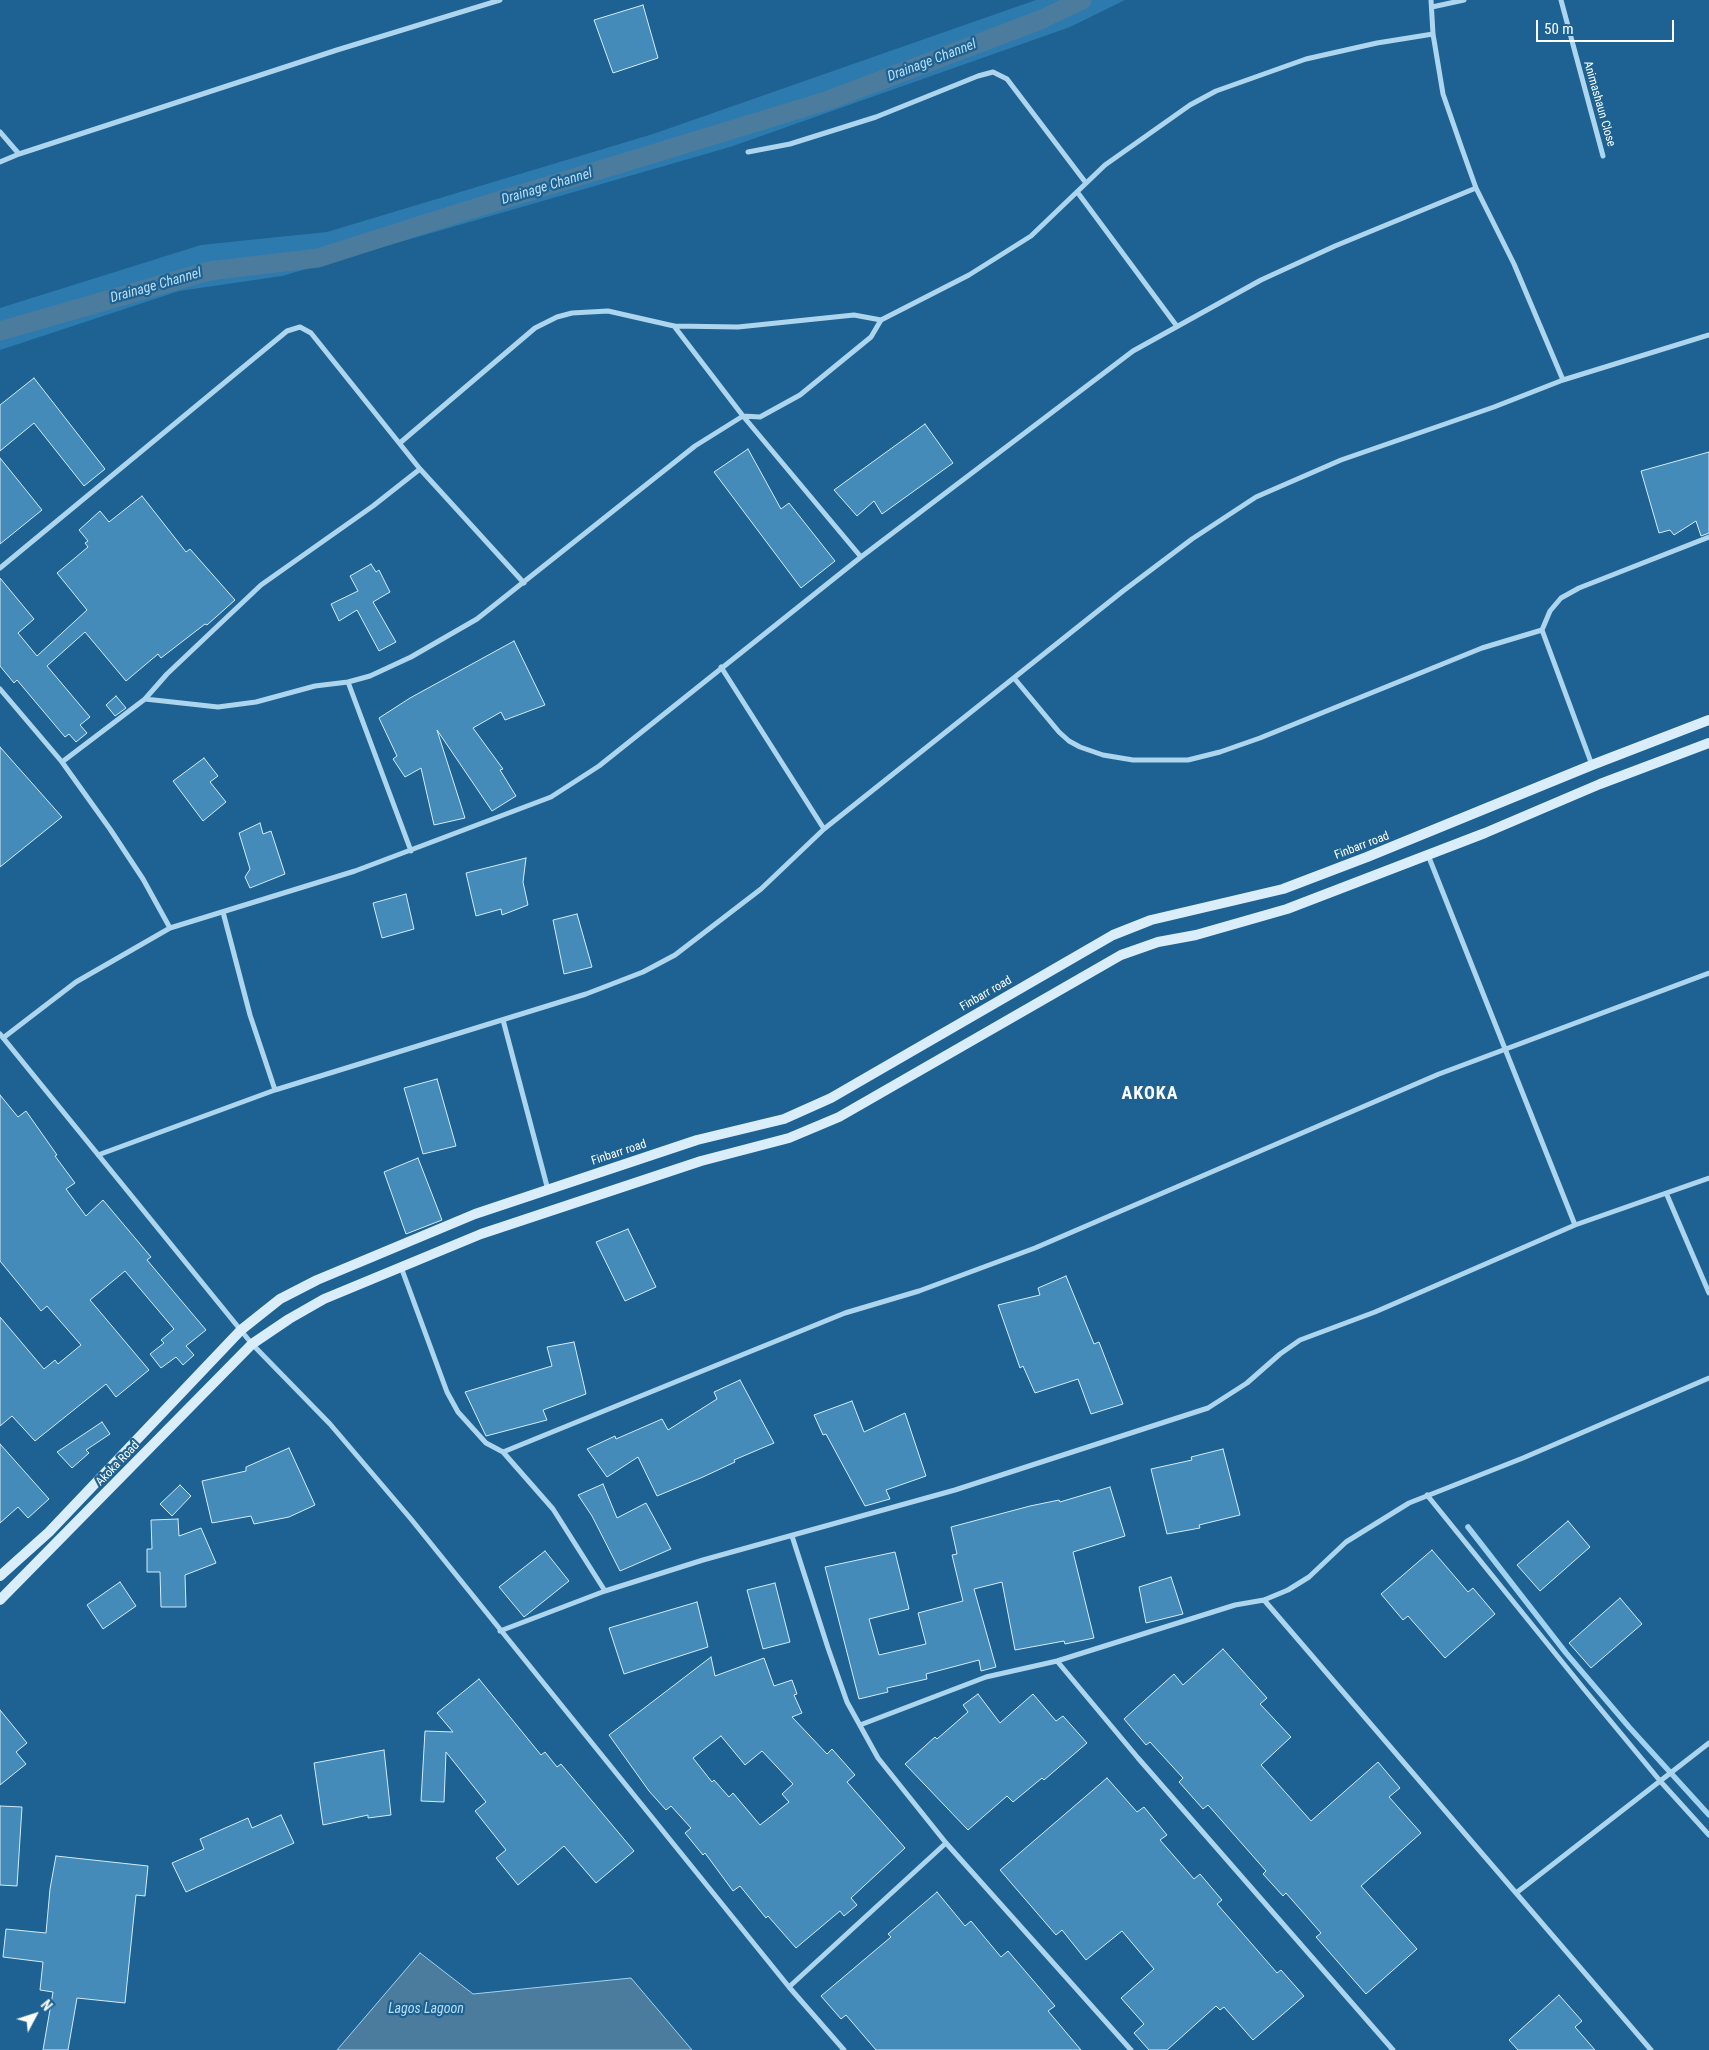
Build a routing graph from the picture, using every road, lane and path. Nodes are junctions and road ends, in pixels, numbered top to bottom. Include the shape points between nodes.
1 (499, 0) edge
2 (1431, 0) edge
3 (1464, 0) edge
4 (1561, 0) edge
5 (1432, 7) junction
6 (1432, 34) junction
7 (0, 132) edge
8 (748, 152) dead end
9 (18, 154) junction
10 (1603, 156) dead end
11 (0, 162) edge
12 (1086, 183) junction
13 (1476, 188) junction
14 (1078, 193) junction
15 (881, 320) junction
16 (1176, 325) junction
17 (674, 326) junction
18 (1709, 334) edge
19 (1563, 380) junction
20 (743, 416) junction
21 (401, 442) junction
22 (420, 469) junction
23 (1709, 537) edge
24 (861, 556) junction
25 (0, 568) edge
26 (524, 583) junction
27 (1542, 630) junction
28 (721, 667) junction
29 (1014, 678) junction
30 (348, 682) junction
31 (0, 689) edge
32 (145, 699) junction
33 (1709, 720) edge
34 (1709, 743) edge
35 (62, 762) junction
36 (1592, 765) junction
37 (824, 829) junction
38 (411, 851) junction
39 (1428, 855) junction
40 (223, 912) junction
41 (170, 928) junction
42 (1709, 973) edge
43 (503, 1020) junction
44 (2, 1036) edge
45 (1506, 1049) junction
46 (275, 1090) junction
47 (98, 1156) junction
48 (1709, 1178) edge
49 (548, 1190) junction
50 (1667, 1194) junction
51 (1575, 1226) junction
52 (401, 1267) junction
53 (1709, 1293) edge
54 (240, 1330) junction
55 (252, 1344) junction
56 (1709, 1378) edge
57 (503, 1452) junction
58 (1427, 1495) junction
59 (792, 1536) junction
60 (0, 1576) edge
61 (605, 1591) junction
62 (0, 1600) edge
63 (1264, 1600) junction
64 (500, 1631) junction
65 (1057, 1661) junction
66 (860, 1725) junction
67 (1709, 1743) edge
68 (1660, 1782) junction
69 (1709, 1835) edge
70 (946, 1843) junction
71 (1516, 1893) junction
72 (789, 1987) junction
73 (844, 2050) edge
74 (1131, 2050) edge
75 (1393, 2050) edge
76 (1651, 2050) edge

1 - 9 street
2 - 5 street
3 - 5 street
4 - 10 street, Animashaun Close
5 - 6 street
6 - 12 street via 1306,59 1216,91 1160,126
6 - 13 street via 1444,94
7 - 9 street
8 - 12 street via 790,144 876,117 993,72 1007,79
9 - 11 street
12 - 14 street
13 - 16 street via 1335,246
13 - 19 street via 1514,264
14 - 15 street via 1031,236 969,275
14 - 16 street
15 - 17 street via 854,315 738,327
15 - 20 street via 871,337 800,395 760,417
16 - 24 street via 1133,351
17 - 20 street
17 - 21 street via 608,311 572,312 557,316 535,328
18 - 19 street
19 - 29 street via 1341,460 1256,497 1192,539
20 - 24 street
20 - 26 street via 695,446
21 - 22 street
21 - 25 street via 311,333 300,327 287,331
22 - 26 street
22 - 32 street via 261,585
23 - 27 street via 1561,598 1550,611
24 - 28 street
26 - 30 street via 477,619 411,657 370,676
27 - 29 street via 1482,648 1260,738 1188,760 1133,760 1080,747 1059,732
27 - 36 street
28 - 37 street
28 - 38 street via 599,766 551,797
29 - 37 street
30 - 32 street via 218,707
30 - 38 street
31 - 35 street
32 - 35 street
33 - 36 main road, Finbarr road
34 - 39 main road
35 - 41 street via 121,846
36 - 49 main road, Finbarr road via 1479,813 1282,889 1151,920 1113,935 832,1098 784,1119 698,1140
37 - 43 street via 761,889 675,955 643,972 586,994
38 - 40 street
39 - 45 street
39 - 52 main road via 1287,909 1196,935 1158,942 1121,955 839,1117 789,1138 701,1161 481,1234
40 - 41 street
40 - 46 street via 250,1016
41 - 44 street via 76,982
42 - 45 street
43 - 46 street
43 - 49 street
44 - 47 street
45 - 51 street
45 - 57 street via 1328,1120 1035,1248 919,1291 845,1313
46 - 47 street
47 - 54 street
48 - 50 street
49 - 54 main road, Finbarr road via 475,1214 317,1280 280,1299
50 - 51 street
50 - 53 street
51 - 59 street via 1300,1340 1247,1383 1208,1408 955,1490
52 - 55 main road, Akoka Road via 324,1299
52 - 57 street via 458,1412 486,1442
54 - 55 street
54 - 60 main road, Finbarr road via 49,1532
55 - 62 main road, Akoka Road
55 - 64 street via 330,1424
56 - 58 street via 1523,1458
57 - 61 street via 553,1509
58 - 63 street via 1381,1518 1346,1542 1310,1577
58 - 68 street
59 - 61 street
59 - 66 street via 847,1702
61 - 64 street
63 - 65 street via 1235,1605
63 - 71 street
64 - 72 street
65 - 66 street via 986,1677
65 - 75 street via 1144,1766
66 - 70 street via 878,1758
67 - 68 street
68 - 69 street
68 - 71 street
70 - 72 street
70 - 74 street
71 - 76 street
72 - 73 street

